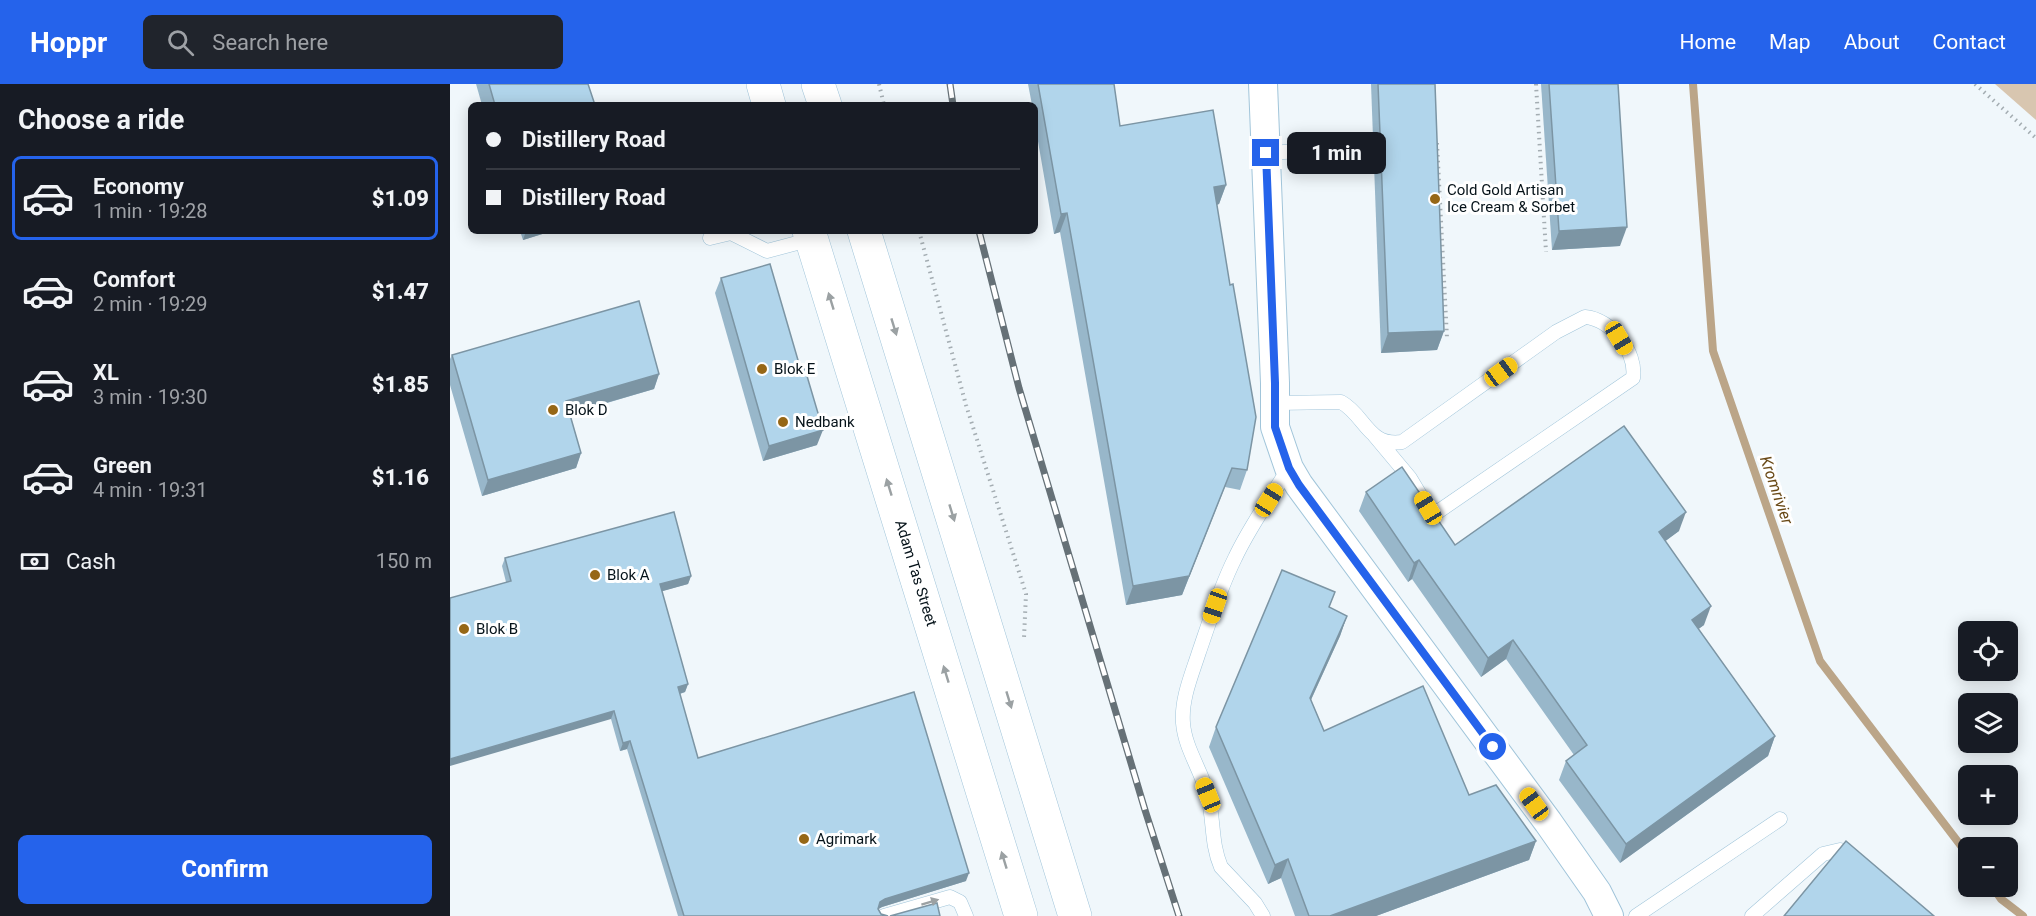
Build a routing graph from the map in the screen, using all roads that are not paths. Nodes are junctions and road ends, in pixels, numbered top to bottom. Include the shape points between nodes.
1 (763, 84) edge
2 (818, 84) edge
3 (1263, 84) edge
4 (769, 102) edge
5 (824, 102) edge
6 (1321, 150) dead end
7 (1266, 153) junction
8 (727, 234) edge
9 (733, 234) edge
10 (865, 234) edge
11 (811, 235) edge
12 (710, 238) dead end
13 (1275, 403) junction
14 (1374, 435) junction
15 (1289, 468) junction
16 (1780, 819) dead end
17 (1865, 867) edge
18 (884, 916) edge
19 (966, 916) edge
20 (1022, 916) edge
21 (1075, 916) edge
22 (1263, 916) edge
23 (1609, 916) edge
24 (1636, 916) edge
25 (1752, 916) edge

1 - 4 main road
2 - 5 main road
3 - 7 street
6 - 7 lane
7 - 13 street
8 - 12 lane
9 - 11 lane via 767,251
10 -> 21 main road
20 -> 11 main road, Adam Tas Street
13 - 14 lane via 1341,402
13 - 15 street via 1275,427
14 - 14 lane via 1393,443 1410,438 1556,332 1585,316 1600,320 1614,332 1632,358 1633,378 1439,511 1428,508 1410,478
15 - 22 lane via 1244,540 1221,588 1183,712 1186,741 1208,795 1218,860
15 - 23 street via 1548,822
16 - 24 lane
17 - 25 lane via 1840,850 1823,854
18 -> 19 lane via 950,897 960,902

